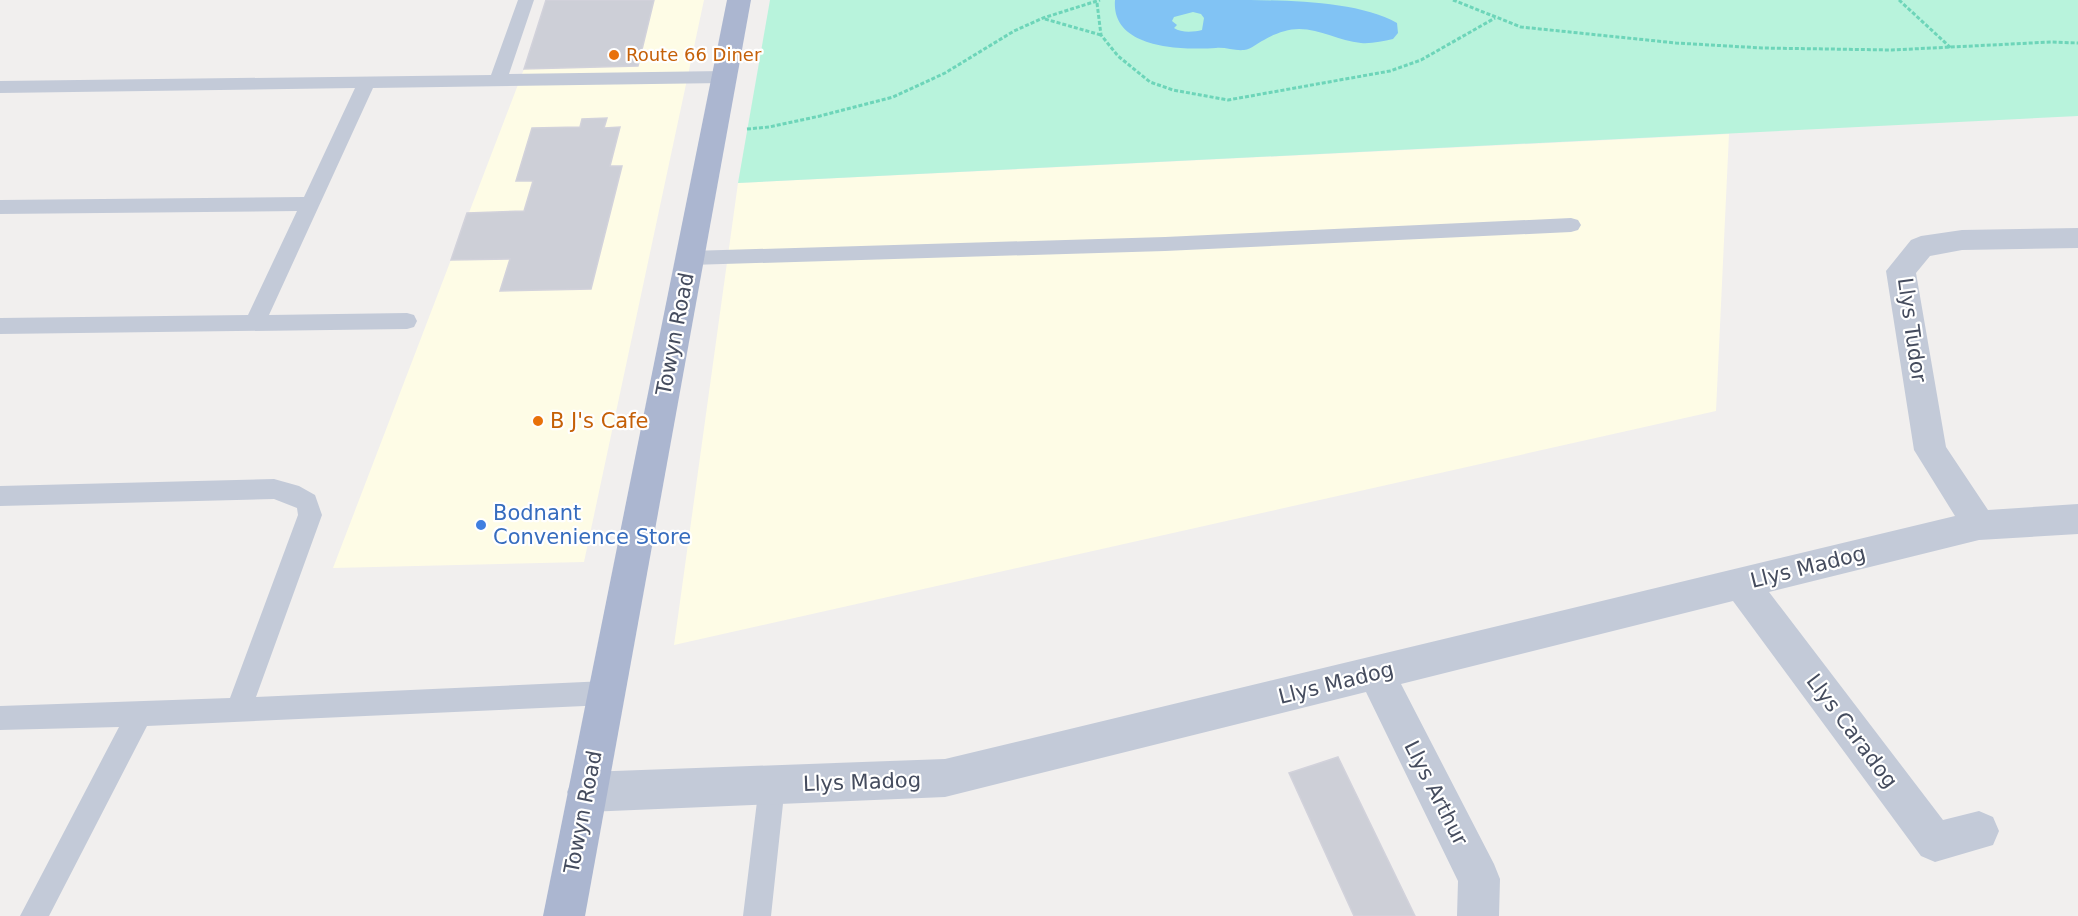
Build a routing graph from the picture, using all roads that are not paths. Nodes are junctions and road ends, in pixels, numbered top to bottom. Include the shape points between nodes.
1 (526, 0) edge
2 (739, 0) edge
3 (724, 77) junction
4 (498, 80) junction
5 (367, 82) junction
6 (0, 87) edge
7 (311, 204) junction
8 (0, 207) edge
9 (1571, 225) dead end
10 (2078, 238) edge
11 (690, 258) junction
12 (407, 321) dead end
13 (255, 323) junction
14 (0, 326) edge
15 (0, 496) edge
16 (2078, 519) edge
17 (1979, 525) junction
18 (1741, 583) junction
19 (1376, 673) junction
20 (606, 693) junction
21 (239, 709) junction
22 (140, 714) junction
23 (0, 718) edge
24 (772, 785) junction
25 (587, 792) junction
26 (1978, 831) dead end
27 (34, 916) edge
28 (564, 916) edge
29 (757, 916) edge
30 (1478, 916) edge

1 - 4 lane
2 - 3 main road, Towyn Road
3 - 4 lane
3 - 11 main road, Towyn Road
4 - 5 lane
5 - 6 lane
5 - 7 lane
7 - 8 lane
7 - 13 lane
9 - 11 lane via 1153,244
10 - 17 street, Llys Tudor via 1962,240 1921,247 1901,271 1930,450
11 - 20 main road, Towyn Road
12 - 13 lane
13 - 14 lane
15 - 21 lane via 274,489 307,502 310,515
16 - 17 street, Llys Madog
17 - 18 street, Llys Madog
18 - 19 street, Llys Madog
18 - 26 street, Llys Caradog via 1935,842
19 - 24 street, Llys Madog via 945,778
19 - 30 street, Llys Arthur via 1479,879
20 - 21 lane
20 - 25 main road, Towyn Road
21 - 22 lane
22 - 23 lane
22 - 27 lane
24 - 25 street, Llys Madog
24 - 29 lane
25 - 28 main road, Towyn Road

